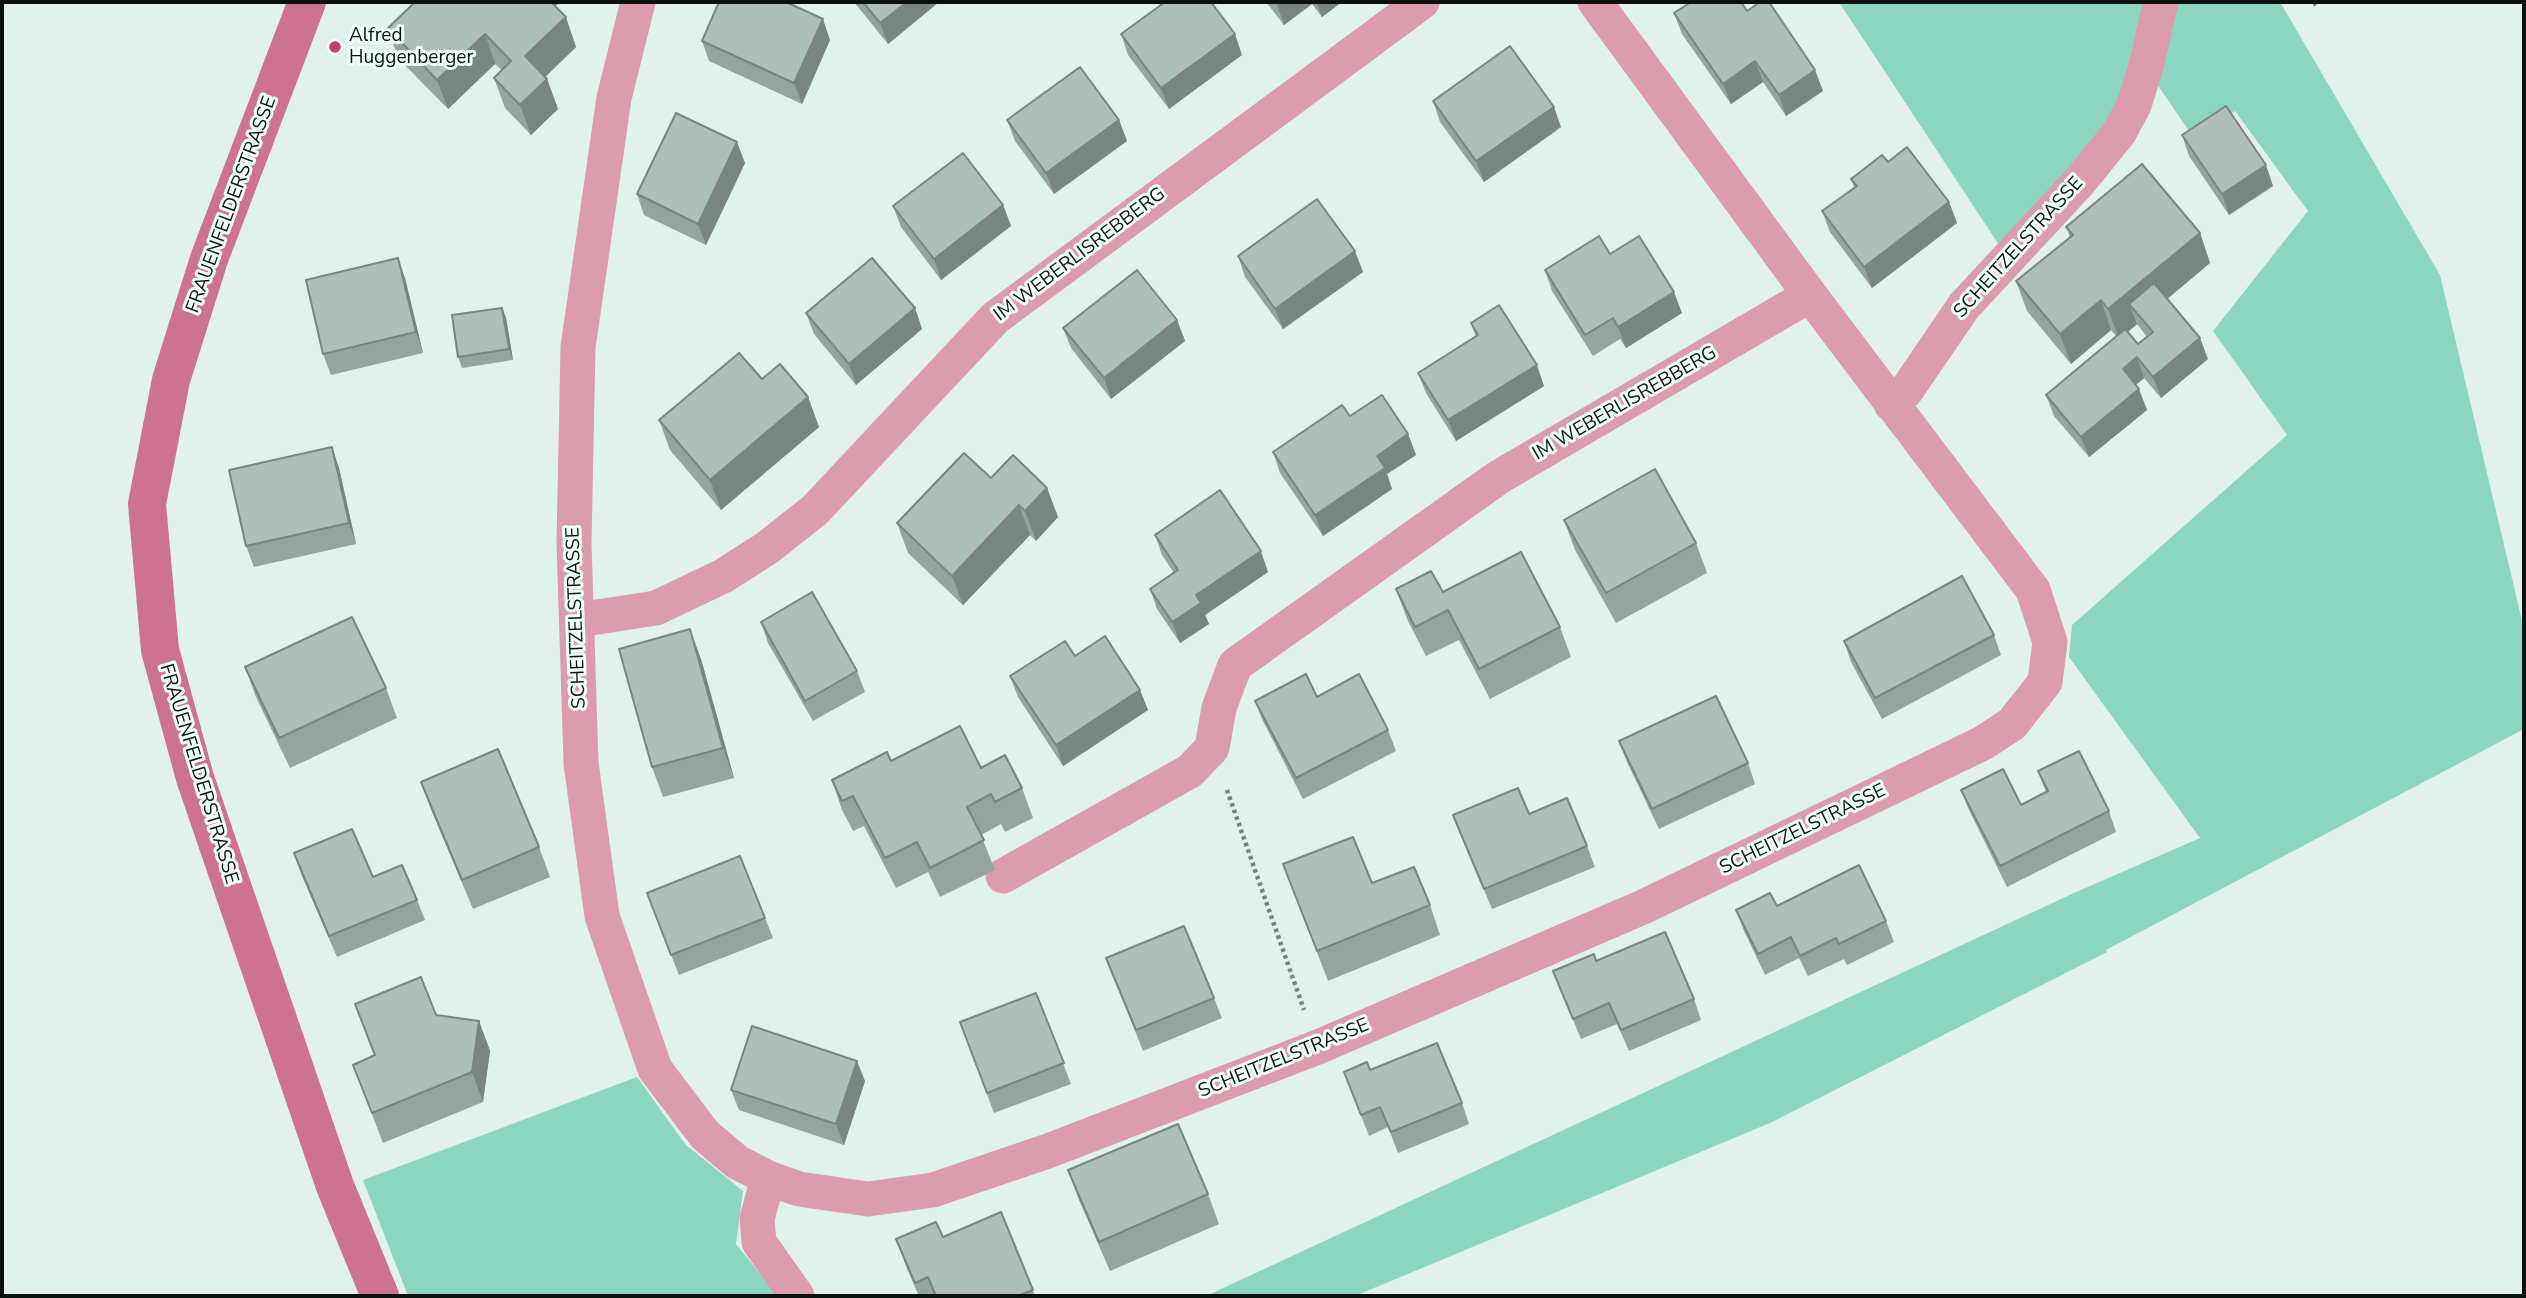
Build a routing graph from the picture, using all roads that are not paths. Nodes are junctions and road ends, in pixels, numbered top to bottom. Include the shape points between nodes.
1 (307, 2) edge
2 (638, 2) edge
3 (1422, 2) edge
4 (1595, 2) edge
5 (2161, 2) edge
6 (1810, 295) junction
7 (1891, 404) junction
8 (578, 620) junction
9 (1003, 876) dead end
10 (768, 1178) junction
11 (380, 1296) edge
12 (797, 1296) edge

1 - 11 street, FRAUENFELDERSTRASSE via 209,259 171,380 147,505 160,650 195,778 335,1186
2 - 8 street, SCHEITZELSTRASSE via 614,98 578,347 574,543
3 - 8 street, IM WEBERLISREBBERG via 995,318 815,509 767,548 723,576 656,608
4 - 6 street
5 - 7 street, SCHEITZELSTRASSE via 2134,105 2119,133 1964,306 1906,391
6 - 7 street
6 - 9 street, IM WEBERLISREBBERG via 1499,477 1235,665 1219,708 1212,748 1190,771
7 - 10 street, SCHEITZELSTRASSE via 2032,590 2050,642 2045,682 2012,724 1983,743 1643,907 1318,1047 1048,1151 933,1190 868,1199 799,1189
8 - 10 street, SCHEITZELSTRASSE via 581,763 602,916 655,1069 705,1135 737,1162
10 - 12 street via 757,1219 759,1242

